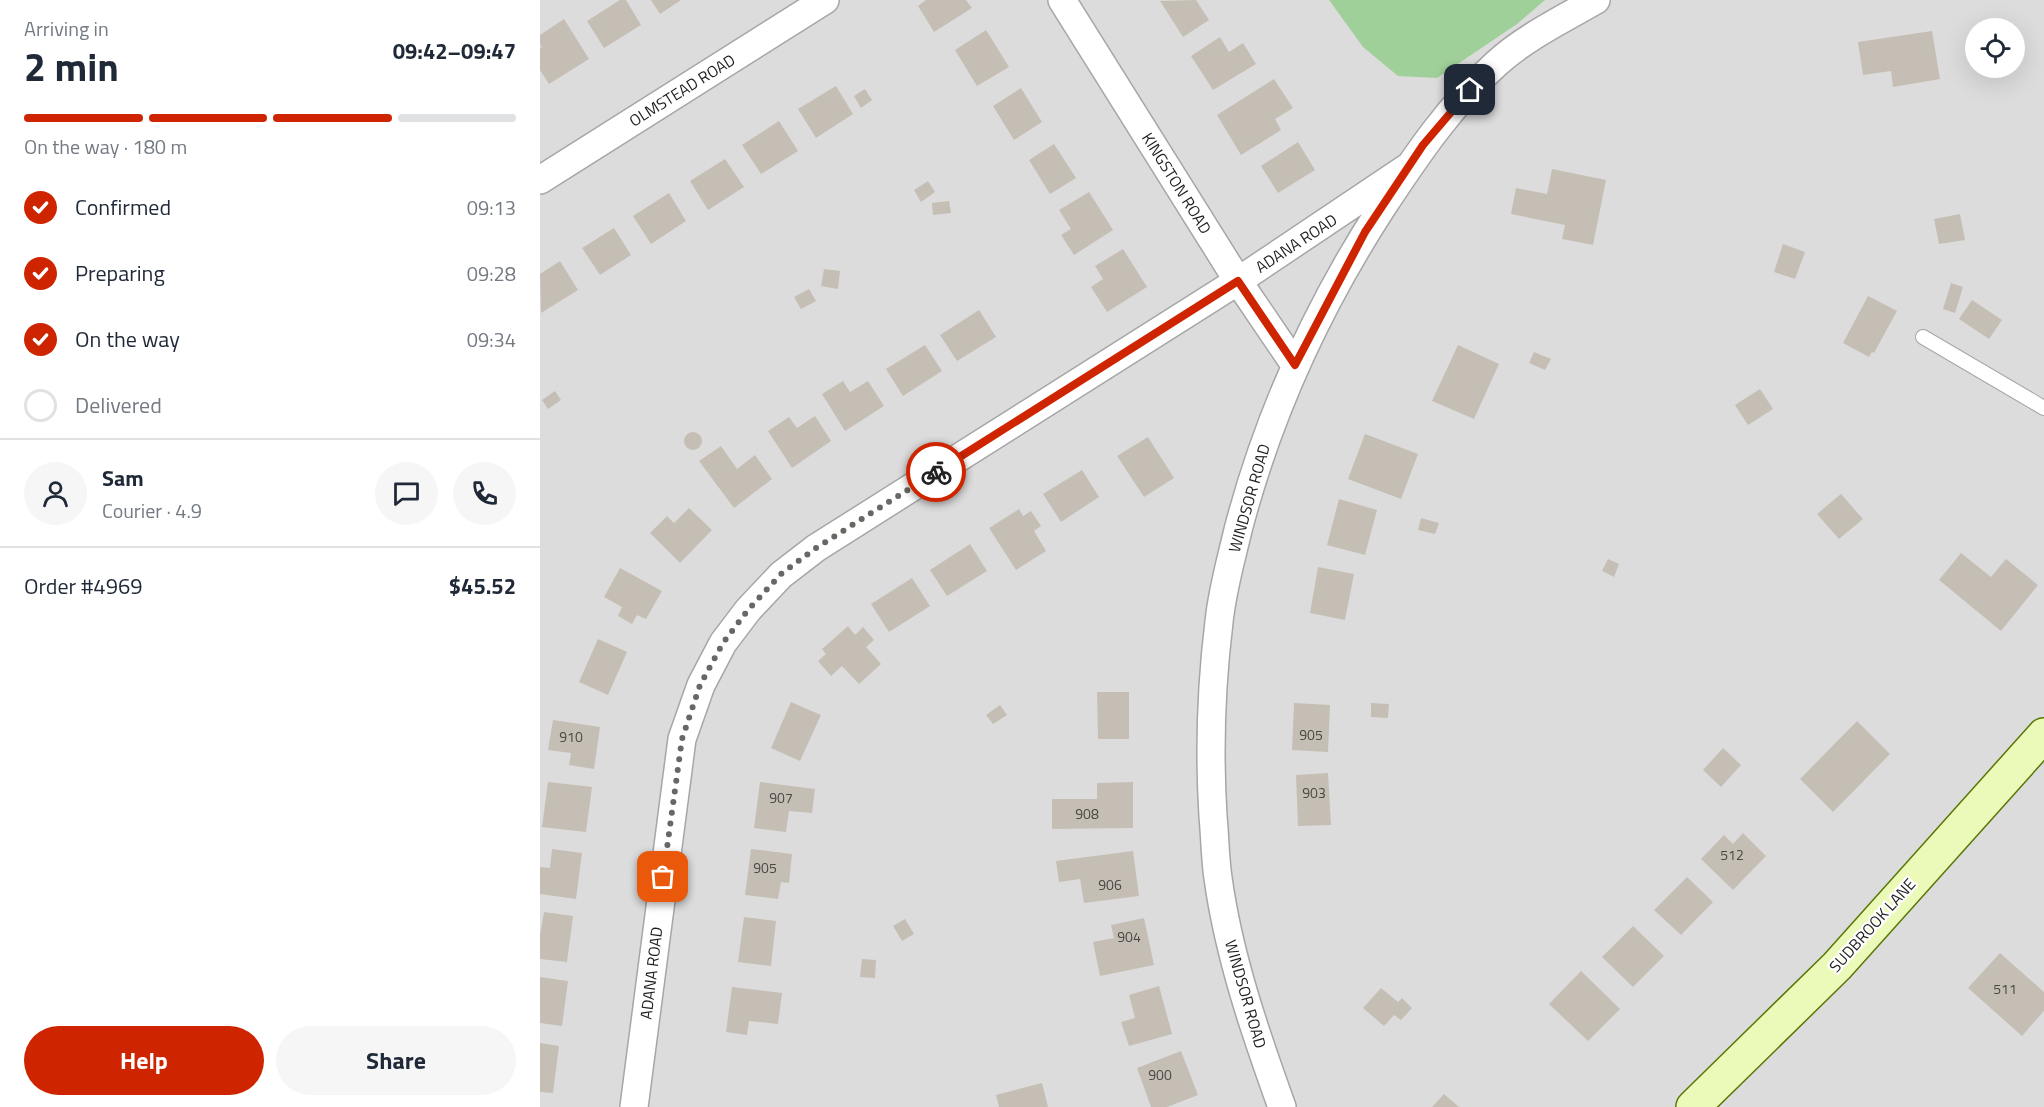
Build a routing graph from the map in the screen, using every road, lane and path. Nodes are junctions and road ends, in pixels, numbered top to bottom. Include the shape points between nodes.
1 (825, 0) edge
2 (1062, 0) edge
3 (1596, 0) edge
4 (1408, 167) junction
5 (540, 180) edge
6 (1238, 281) junction
7 (1923, 337) dead end
8 (1295, 365) junction
9 (2044, 408) edge
10 (2044, 735) edge
11 (634, 1107) edge
12 (1282, 1107) edge
13 (1693, 1107) edge

1 - 5 street, OLMSTEAD ROAD
2 - 6 street, KINGSTON ROAD
3 - 4 street, WINDSOR ROAD via 1497,62
4 - 6 street, ADANA ROAD
4 - 8 street, WINDSOR ROAD via 1365,232
6 - 8 street, KINGSTON ROAD
6 - 11 street, ADANA ROAD via 816,548 781,574 723,643 700,685 682,739
7 - 9 lane
8 - 12 street, WINDSOR ROAD via 1260,457 1233,552 1219,619 1211,699 1217,876 1231,950
10 - 13 street, SUDBROOK LANE via 1837,966

